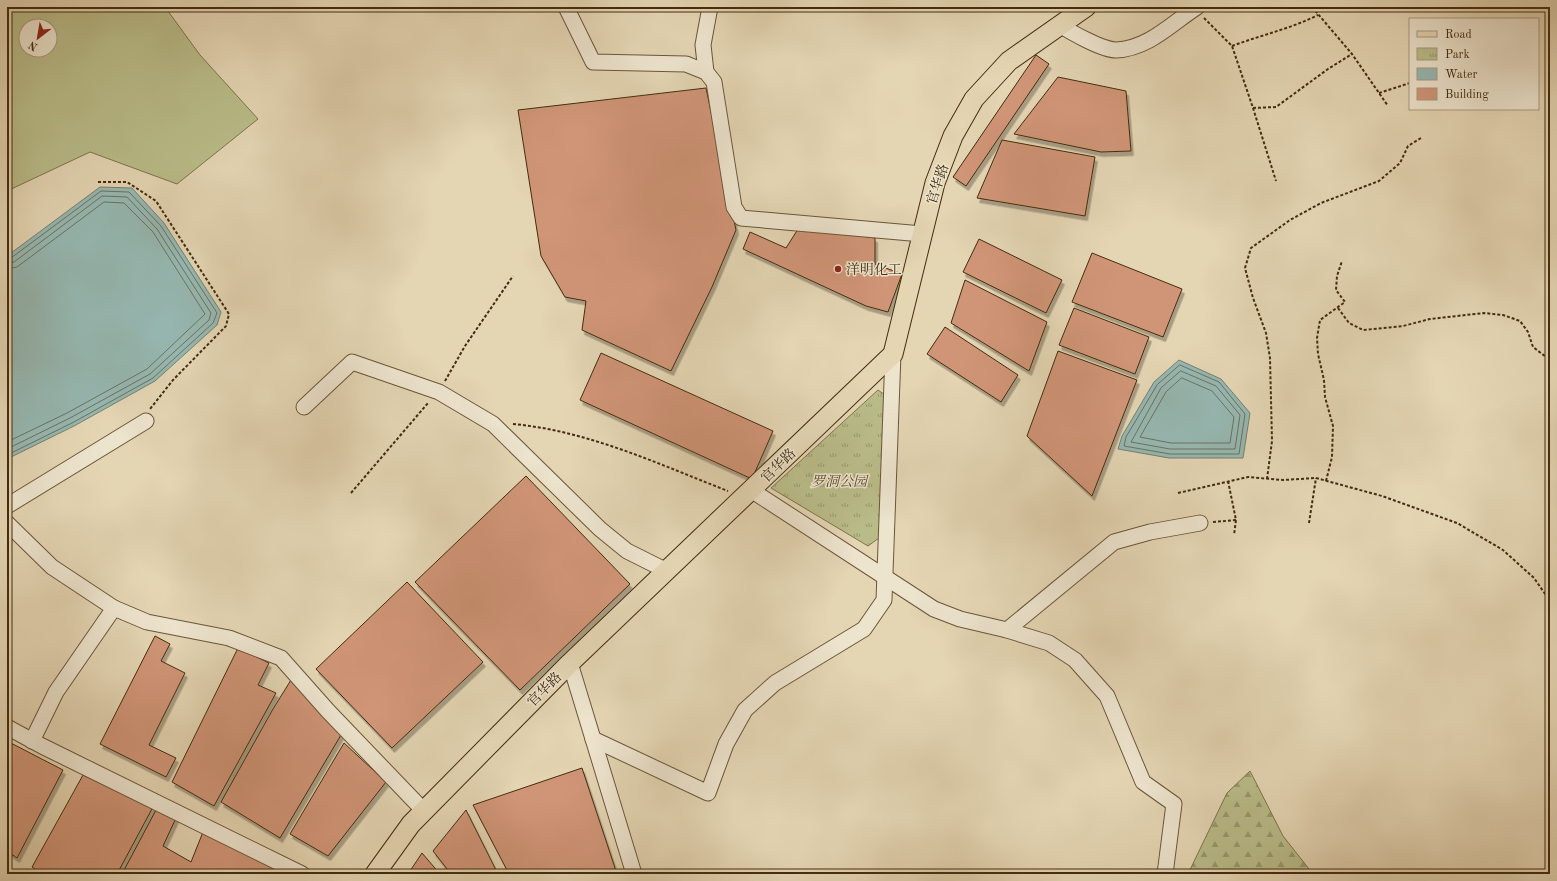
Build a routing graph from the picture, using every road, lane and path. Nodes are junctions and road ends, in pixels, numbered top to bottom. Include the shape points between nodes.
1 (566, 7) edge
2 (710, 7) edge
3 (1086, 7) edge
4 (1312, 7) edge
5 (1196, 8) edge
6 (1318, 15) junction
7 (1060, 25) junction
8 (1232, 46) junction
9 (1352, 54) junction
10 (706, 72) junction
11 (1409, 83) edge
12 (1379, 93) junction
13 (1388, 106) dead end
14 (1253, 108) junction
15 (1421, 138) dead end
16 (1276, 181) dead end
17 (98, 182) dead end
18 (922, 234) junction
19 (1342, 261) dead end
20 (1338, 308) junction
21 (893, 354) junction
22 (1550, 360) edge
23 (304, 407) dead end
24 (142, 424) joint
25 (493, 424) junction
26 (1316, 478) junction
27 (1267, 479) junction
28 (1326, 481) junction
29 (1228, 482) junction
30 (1178, 493) dead end
31 (747, 494) junction
32 (7, 506) edge
33 (1236, 520) junction
34 (7, 523) edge
35 (1200, 523) joint
36 (1308, 523) dead end
37 (1234, 535) dead end
38 (666, 571) junction
39 (885, 576) junction
40 (1550, 601) edge
41 (114, 608) junction
42 (1007, 630) junction
43 (570, 663) junction
44 (7, 727) edge
45 (32, 740) junction
46 (593, 740) junction
47 (424, 811) junction
48 (302, 874) edge
49 (375, 874) edge
50 (634, 874) edge
51 (1165, 874) edge

1 - 10 street via 593,62 686,64
2 - 10 street via 704,45
3 - 7 main road, 官华路
4 - 6 path
5 - 7 street via 1142,44 1115,50 1079,38
5 - 8 path
6 - 8 path via 1294,27
6 - 9 path
7 - 18 main road, 官华路 via 1009,61 974,99 953,136 935,183
8 - 14 path
9 - 12 path
9 - 14 path via 1276,107
10 - 18 street via 714,82 734,207 740,218
11 - 12 path
12 - 13 path
14 - 16 path
15 - 27 path via 1408,146 1400,163 1379,181 1321,203 1290,220 1251,248 1245,268 1266,333 1270,358 1272,441
17 - 24 path via 127,182 156,201 229,314 226,326 173,380
18 - 21 main road, 官华路
19 - 20 path via 1336,290 1345,302
20 - 22 path via 1349,323 1363,330 1403,326 1430,319 1484,313 1503,314 1520,321 1528,332 1533,347
20 - 28 path via 1320,320 1317,338 1325,397 1333,426 1332,457
21 - 31 main road, 官华路
21 - 39 street
23 - 25 street via 352,362 439,392
24 - 32 street
25 - 31 path via 544,427 605,443
25 - 38 street via 600,529 627,551
26 - 27 path
26 - 28 path
26 - 36 path
27 - 29 path via 1248,478
28 - 40 path via 1382,496 1457,523 1503,550 1534,578
29 - 30 path
29 - 33 path
31 - 38 main road, 官华路
31 - 39 street
33 - 35 path
33 - 37 path
34 - 41 street via 52,567
35 - 42 street via 1114,542
38 - 43 main road, 官华路
39 - 42 street via 934,609 960,619
39 - 46 street via 884,600 864,629 775,683 745,710 726,744 708,793
41 - 45 street via 56,692
41 - 47 street via 147,622 229,638 281,658
42 - 51 street via 1049,643 1075,660 1107,696 1143,782 1174,804
43 - 46 street
43 - 47 main road, 官华路
44 - 45 street
45 - 48 street
46 - 50 street
47 - 49 main road, 官华路 via 411,824

